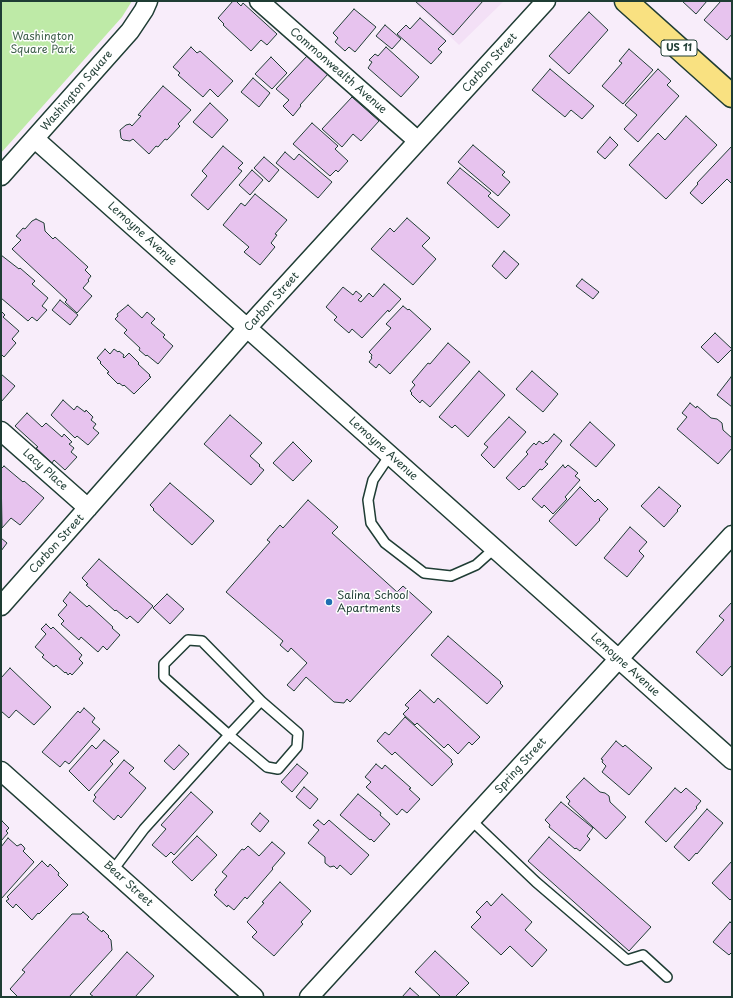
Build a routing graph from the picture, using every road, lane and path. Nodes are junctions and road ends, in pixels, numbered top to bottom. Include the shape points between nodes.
1 (148, 1) edge
2 (259, 1) edge
3 (546, 1) edge
4 (626, 1) edge
5 (732, 96) edge
6 (35, 139) junction
7 (418, 141) junction
8 (1, 176) edge
9 (247, 328) junction
10 (1, 431) edge
11 (390, 455) junction
12 (88, 508) junction
13 (732, 535) edge
14 (495, 548) junction
15 (1, 606) edge
16 (618, 659) junction
17 (261, 701) junction
18 (229, 735) junction
19 (732, 760) edge
20 (1, 771) edge
21 (471, 820) junction
22 (112, 870) junction
23 (667, 978) dead end
24 (254, 997) edge
25 (309, 997) edge

1 - 6 street, Washington Square via 130,31
2 - 7 street, Commonwealth Avenue
3 - 7 street, Carbon Street
4 - 5 main road, US 11
6 - 8 street, Washington Square
6 - 9 street, Lemoyne Avenue
7 - 9 street, Carbon Street
9 - 11 street, Lemoyne Avenue
9 - 12 street, Carbon Street
10 - 12 street, Lacy Place
11 - 14 street, Lemoyne Avenue
11 - 14 lane via 373,480 368,500 371,523 385,543 424,573 451,576 476,565
12 - 15 street, Carbon Street
13 - 16 street, Spring Street
14 - 16 street, Lemoyne Avenue
16 - 19 street, Lemoyne Avenue
16 - 21 street, Spring Street
17 - 18 lane
17 - 18 lane via 298,733 297,747 278,769 267,766
17 - 18 lane via 202,641 188,640 164,664 164,677
18 - 22 lane via 144,829
20 - 22 street, Bear Street
21 - 23 lane via 536,882 627,960 642,955
21 - 25 street, Spring Street
22 - 24 street, Bear Street

